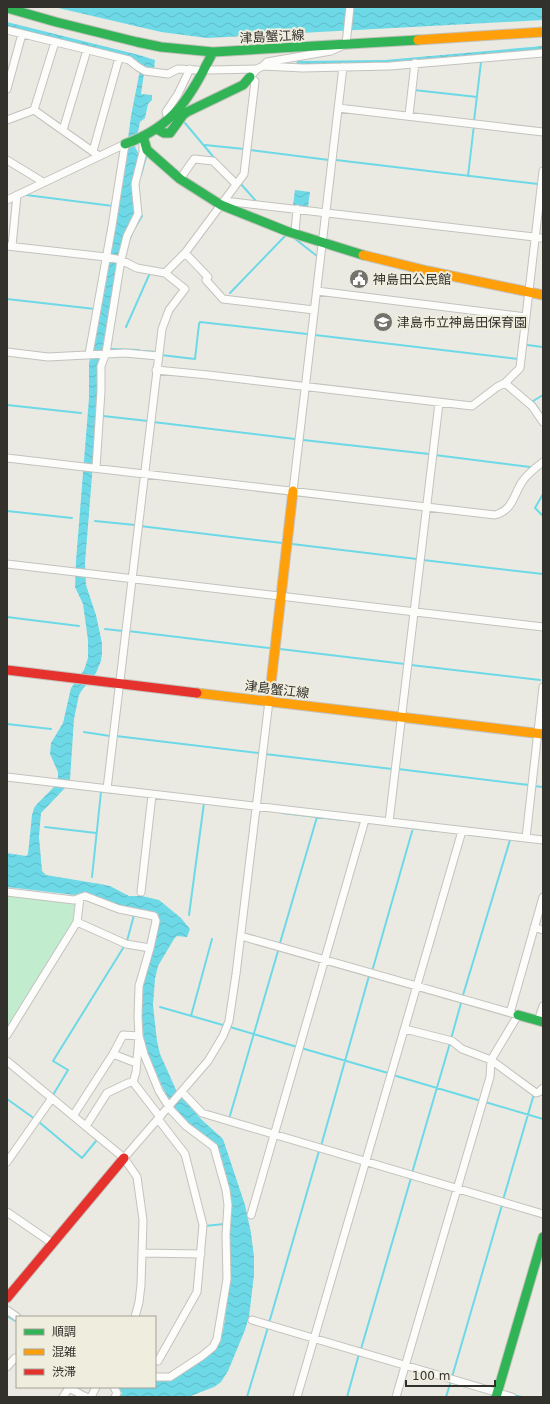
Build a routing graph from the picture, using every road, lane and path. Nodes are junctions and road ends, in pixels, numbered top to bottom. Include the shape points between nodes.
1 (350, 7) edge
2 (7, 8) edge
3 (7, 30) edge
4 (543, 32) edge
5 (22, 34) junction
6 (346, 40) junction
7 (55, 42) junction
8 (87, 50) junction
9 (213, 52) junction
10 (543, 52) edge
11 (119, 58) junction
12 (415, 63) junction
13 (260, 67) junction
14 (343, 67) junction
15 (210, 70) dead end
16 (250, 77) junction
17 (7, 89) edge
18 (338, 108) junction
19 (34, 110) junction
20 (409, 116) junction
21 (7, 120) edge
22 (169, 120) junction
23 (157, 129) junction
24 (63, 130) junction
25 (543, 132) edge
26 (141, 138) junction
27 (126, 144) junction
28 (93, 151) junction
29 (99, 156) junction
30 (7, 160) edge
31 (543, 171) edge
32 (180, 179) junction
33 (43, 182) junction
34 (236, 184) junction
35 (17, 196) junction
36 (7, 200) edge
37 (223, 203) junction
38 (297, 209) junction
39 (326, 213) junction
40 (294, 232) junction
41 (535, 237) junction
42 (543, 238) edge
43 (322, 243) junction
44 (9, 246) edge
45 (185, 253) junction
46 (106, 257) junction
47 (121, 260) junction
48 (165, 273) junction
49 (317, 291) junction
50 (529, 292) junction
51 (543, 295) edge
52 (314, 310) junction
53 (526, 316) junction
54 (7, 352) edge
55 (105, 353) junction
56 (89, 354) junction
57 (158, 356) junction
58 (156, 370) junction
59 (505, 383) junction
60 (305, 388) junction
61 (439, 402) junction
62 (543, 422) edge
63 (7, 458) edge
64 (543, 462) edge
65 (95, 468) junction
66 (144, 474) junction
67 (293, 491) junction
68 (426, 507) junction
69 (7, 564) edge
70 (131, 578) junction
71 (281, 596) junction
72 (414, 612) junction
73 (543, 627) edge
74 (7, 670) edge
75 (120, 683) junction
76 (543, 687) edge
77 (269, 701) junction
78 (401, 717) junction
79 (540, 734) edge
80 (7, 777) edge
81 (107, 789) junction
82 (152, 795) junction
83 (256, 806) junction
84 (365, 822) junction
85 (389, 822) junction
86 (461, 833) junction
87 (526, 838) junction
88 (543, 840) edge
89 (7, 892) edge
90 (142, 892) dead end
91 (543, 897) edge
92 (80, 898) junction
93 (77, 922) junction
94 (534, 928) junction
95 (543, 930) edge
96 (240, 936) junction
97 (150, 948) junction
98 (325, 959) junction
99 (416, 986) junction
100 (543, 1006) edge
101 (514, 1014) junction
102 (541, 1022) edge
103 (405, 1029) junction
104 (7, 1035) edge
105 (139, 1036) junction
106 (112, 1054) junction
107 (491, 1060) junction
108 (136, 1063) junction
109 (8, 1065) edge
110 (133, 1082) junction
111 (543, 1088) edge
112 (181, 1093) junction
113 (52, 1098) junction
114 (169, 1106) junction
115 (73, 1116) junction
116 (159, 1118) junction
117 (86, 1126) junction
118 (274, 1135) junction
119 (124, 1158) junction
120 (7, 1162) edge
121 (366, 1162) junction
122 (457, 1188) junction
123 (7, 1212) edge
124 (543, 1214) edge
125 (251, 1215) dead end
126 (543, 1237) edge
127 (52, 1243) junction
128 (142, 1253) junction
129 (201, 1254) junction
130 (10, 1288) edge
131 (7, 1298) edge
132 (7, 1310) edge
133 (16, 1316) edge
134 (135, 1316) edge
135 (252, 1320) dead end
136 (314, 1339) junction
137 (16, 1358) edge
138 (156, 1363) edge
139 (406, 1366) junction
140 (7, 1367) edge
141 (156, 1377) edge
142 (68, 1388) edge
143 (70, 1388) edge
144 (96, 1388) edge
145 (114, 1388) edge
146 (497, 1395) edge
147 (63, 1397) edge
148 (86, 1397) edge
149 (91, 1397) edge
150 (115, 1397) edge
151 (297, 1397) edge
152 (396, 1397) edge
153 (512, 1397) edge

1 - 6 street
2 - 9 street, 津島蟹江線 via 161,47
3 - 5 street
4 - 6 street, 津島蟹江線
5 - 7 street
5 - 17 street
6 - 9 street, 津島蟹江線
6 - 13 street via 331,51 267,62
7 - 8 street
7 - 19 street
8 - 11 street
8 - 24 street
9 - 22 street via 189,97
10 - 12 street
11 - 22 street via 129,60 145,71 168,74 178,69 193,70 166,112
11 - 28 street
12 - 14 street
12 - 20 street
13 - 14 street
13 - 15 street
13 - 16 street
14 - 18 street
16 - 23 street via 243,85 187,112 170,133
16 - 34 street via 254,81 244,174
18 - 20 street
18 - 39 street
19 - 21 street
19 - 24 street
20 - 25 street
22 - 23 street
23 - 26 street
24 - 28 street
26 - 27 street
26 - 32 street via 147,150
26 - 47 street via 142,152 135,184 138,214 126,236
27 - 29 street
27 - 46 street
28 - 29 street
29 - 33 street
30 - 33 street
31 - 41 street
32 - 34 street via 194,159 213,161
32 - 37 street
33 - 35 street
34 - 37 street
35 - 36 street
35 - 44 street
37 - 38 street
37 - 40 street via 258,220
37 - 45 street
38 - 39 street
38 - 40 street
39 - 41 street
39 - 43 street
40 - 43 street
41 - 42 street
41 - 50 street
43 - 49 street
43 - 50 street via 428,271
44 - 46 street
45 - 48 street
45 - 52 street via 208,277 206,280 222,299
46 - 47 street
46 - 56 street
47 - 48 street via 137,268
47 - 55 street
48 - 57 street via 185,289 165,319
49 - 52 street
49 - 53 street
50 - 51 street
50 - 53 street
52 - 60 street
53 - 59 street via 520,368
54 - 56 street via 48,357
55 - 56 street
55 - 57 street
55 - 65 street via 101,366
57 - 58 street
58 - 60 street
58 - 66 street
59 - 61 street via 472,406
59 - 62 street via 532,406
60 - 61 street
60 - 67 street
61 - 68 street
63 - 65 street
64 - 68 street via 522,482 511,505 502,513 495,515
65 - 66 street
66 - 67 street
66 - 70 street
67 - 68 street
67 - 71 street
68 - 72 street
69 - 70 street
70 - 71 street
70 - 75 street
71 - 72 street
71 - 77 street
72 - 73 street
72 - 78 street
74 - 75 street, 津島蟹江線
75 - 77 street, 津島蟹江線
75 - 81 street
76 - 79 street
77 - 78 street, 津島蟹江線
77 - 83 street
78 - 79 street, 津島蟹江線
78 - 85 street
79 - 87 street
80 - 81 street
81 - 82 street
82 - 83 street
82 - 90 street
83 - 84 street
83 - 96 street
84 - 85 street
84 - 98 street
85 - 86 street
86 - 87 street
86 - 99 street
87 - 88 street
89 - 92 street via 74,900
91 - 94 street
92 - 93 street
92 - 97 street via 85,896 119,909 154,916 156,921
93 - 97 street via 126,944
93 - 104 street
94 - 95 street
94 - 101 street
96 - 98 street
96 - 112 street via 229,1021 216,1049
97 - 105 street via 139,986
98 - 99 street
98 - 118 street
99 - 101 street
99 - 103 street
100 - 102 street
101 - 102 street
101 - 107 street
103 - 107 street via 452,1041
103 - 121 street
105 - 106 street via 123,1035
105 - 108 street
105 - 114 street via 144,1054
106 - 108 street
106 - 115 street
107 - 111 street via 536,1093
107 - 122 street via 490,1077
108 - 110 street
109 - 113 street
110 - 116 street
110 - 117 street via 107,1093
112 - 114 street
112 - 118 street via 202,1113
113 - 115 street
113 - 120 street
114 - 116 street
114 - 141 street via 186,1126 214,1147 227,1194 227,1278 219,1331 213,1347 170,1377
115 - 117 street
116 - 119 street
116 - 129 street via 186,1154 203,1224
117 - 119 street
118 - 121 street
118 - 125 street
119 - 127 street
119 - 128 street via 137,1177 143,1220
121 - 122 street
121 - 136 street
122 - 124 street
122 - 139 street
123 - 127 street
126 - 146 street
127 - 130 street
128 - 129 street
128 - 134 street via 140,1302
129 - 138 street via 197,1292
130 - 131 street
132 - 133 street
135 - 136 street
136 - 139 street
136 - 151 street
137 - 140 street
139 - 146 street via 489,1389
139 - 152 street
142 - 147 street
143 - 148 street
144 - 149 street
145 - 150 street via 117,1393
146 - 153 street

